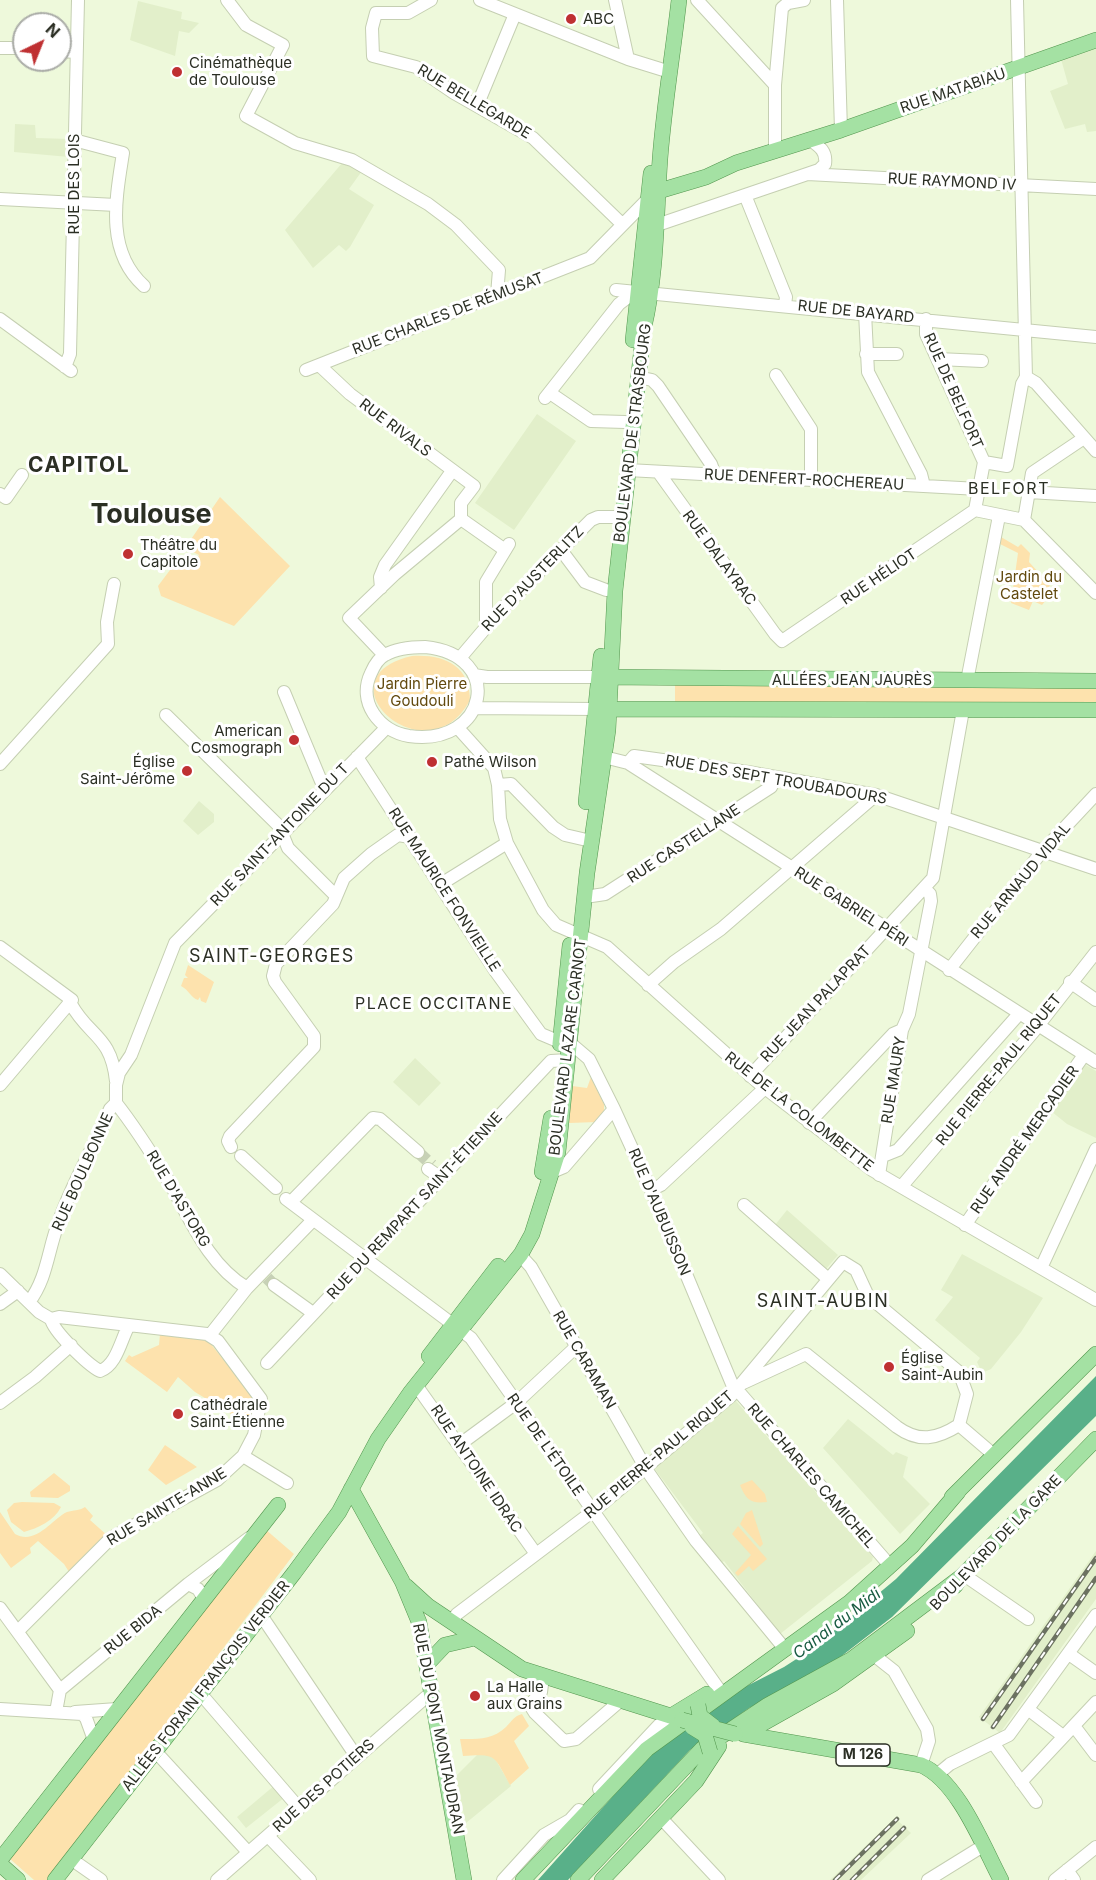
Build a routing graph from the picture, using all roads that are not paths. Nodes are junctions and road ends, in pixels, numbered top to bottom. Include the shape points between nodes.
1 (78, 0) edge
2 (227, 0) edge
3 (431, 0) edge
4 (480, 0) edge
5 (615, 0) edge
6 (670, 0) edge
7 (679, 0) edge
8 (697, 0) edge
9 (804, 0) edge
10 (837, 0) edge
11 (1017, 0) edge
12 (515, 14) junction
13 (1096, 40) edge
14 (72, 52) edge
15 (75, 52) junction
16 (628, 59) junction
17 (1020, 67) junction
18 (666, 71) junction
19 (776, 85) junction
20 (477, 106) junction
21 (842, 130) junction
22 (74, 140) junction
23 (809, 140) junction
24 (775, 149) junction
25 (807, 174) junction
26 (1023, 186) junction
27 (1096, 189) edge
28 (654, 195) junction
29 (745, 195) junction
30 (0, 199) edge
31 (75, 202) junction
32 (116, 205) junction
33 (622, 224) junction
34 (657, 225) junction
35 (144, 286) dead end
36 (616, 290) dead end
37 (644, 291) junction
38 (493, 297) junction
39 (785, 305) junction
40 (865, 313) junction
41 (0, 319) edge
42 (926, 319) junction
43 (1025, 330) junction
44 (1096, 337) edge
45 (866, 354) junction
46 (897, 354) dead end
47 (938, 359) junction
48 (982, 361) dead end
49 (320, 365) junction
50 (306, 370) dead end
51 (776, 375) dead end
52 (643, 377) junction
53 (1026, 377) junction
54 (625, 422) junction
55 (1084, 438) junction
56 (1096, 451) edge
57 (984, 462) junction
58 (628, 470) junction
59 (452, 471) junction
60 (659, 473) junction
61 (22, 475) dead end
62 (715, 475) junction
63 (811, 480) junction
64 (924, 486) junction
65 (979, 489) junction
66 (1029, 492) junction
67 (3, 496) edge
68 (1096, 496) edge
69 (975, 510) junction
70 (999, 516) junction
71 (614, 517) junction
72 (461, 519) junction
73 (1024, 520) junction
74 (561, 550) junction
75 (114, 584) dead end
76 (381, 588) junction
77 (606, 590) junction
78 (1096, 593) edge
79 (486, 626) junction
80 (783, 641) joint
81 (384, 655) junction
82 (460, 658) junction
83 (474, 675) junction
84 (604, 676) junction
85 (967, 681) junction
86 (1096, 681) edge
87 (284, 692) dead end
88 (474, 708) junction
89 (603, 709) junction
90 (963, 710) junction
91 (1096, 710) edge
92 (166, 715) dead end
93 (386, 728) junction
94 (458, 728) junction
95 (357, 757) junction
96 (604, 757) junction
97 (628, 763) junction
98 (0, 764) edge
99 (776, 777) junction
100 (498, 785) junction
101 (327, 788) junction
102 (1096, 794) edge
103 (876, 795) junction
104 (945, 818) junction
105 (720, 822) junction
106 (282, 833) junction
107 (410, 837) junction
108 (586, 841) junction
109 (507, 843) junction
110 (1044, 850) junction
111 (791, 868) junction
112 (1096, 869) edge
113 (441, 884) junction
114 (927, 884) junction
115 (336, 896) junction
116 (585, 897) junction
117 (886, 929) junction
118 (576, 935) junction
119 (0, 947) edge
120 (921, 952) junction
121 (1096, 952) edge
122 (949, 970) junction
123 (1071, 982) junction
124 (648, 985) junction
125 (1096, 1000) edge
126 (71, 1002) junction
127 (1019, 1014) junction
128 (1037, 1025) junction
129 (902, 1030) junction
130 (565, 1042) junction
131 (1084, 1055) junction
132 (563, 1060) junction
133 (1096, 1062) edge
134 (119, 1063) junction
135 (750, 1076) junction
136 (0, 1085) edge
137 (765, 1088) junction
138 (116, 1103) junction
139 (614, 1109) junction
140 (809, 1123) junction
141 (230, 1143) dead end
142 (1096, 1149) edge
143 (416, 1154) tunnel mouth
144 (241, 1156) dead end
145 (883, 1156) junction
146 (552, 1172) junction
147 (879, 1175) junction
148 (901, 1187) junction
149 (276, 1188) dead end
150 (651, 1190) junction
151 (744, 1205) dead end
152 (313, 1220) junction
153 (965, 1224) junction
154 (364, 1258) junction
155 (523, 1258) junction
156 (1041, 1268) junction
157 (0, 1274) edge
158 (827, 1278) junction
159 (267, 1279) junction
160 (247, 1288) junction
161 (18, 1291) junction
162 (1096, 1300) edge
163 (30, 1303) junction
164 (0, 1304) edge
165 (314, 1313) junction
166 (53, 1319) junction
167 (129, 1325) junction
168 (457, 1327) junction
169 (210, 1335) junction
170 (71, 1345) junction
171 (576, 1347) junction
172 (1096, 1354) edge
173 (267, 1363) dead end
174 (416, 1385) junction
175 (738, 1387) junction
176 (0, 1403) edge
177 (516, 1403) junction
178 (959, 1425) junction
179 (1096, 1439) edge
180 (459, 1445) junction
181 (243, 1455) junction
182 (990, 1458) junction
183 (646, 1468) junction
184 (361, 1469) junction
185 (287, 1483) dead end
186 (351, 1489) junction
187 (958, 1492) junction
188 (278, 1505) dead end
189 (592, 1512) junction
190 (255, 1534) junction
191 (536, 1554) junction
192 (885, 1561) junction
193 (962, 1576) junction
194 (402, 1581) junction
195 (188, 1584) junction
196 (204, 1599) junction
197 (0, 1608) edge
198 (261, 1615) junction
199 (1096, 1615) edge
200 (1028, 1619) dead end
201 (451, 1622) junction
202 (18, 1631) junction
203 (475, 1638) junction
204 (780, 1643) junction
205 (1069, 1654) junction
206 (875, 1656) junction
207 (428, 1663) junction
208 (1096, 1673) edge
209 (543, 1677) junction
210 (833, 1684) junction
211 (718, 1688) junction
212 (60, 1690) junction
213 (201, 1693) junction
214 (433, 1695) junction
215 (620, 1701) junction
216 (698, 1702) junction
217 (0, 1708) edge
218 (117, 1709) junction
219 (1029, 1710) junction
220 (1094, 1710) edge
221 (56, 1712) junction
222 (74, 1713) junction
223 (677, 1718) junction
224 (1074, 1726) junction
225 (718, 1730) junction
226 (739, 1732) junction
227 (1064, 1736) junction
228 (94, 1740) junction
229 (786, 1741) junction
230 (993, 1743) junction
231 (156, 1751) junction
232 (708, 1755) junction
233 (1096, 1755) edge
234 (356, 1756) junction
235 (921, 1764) junction
236 (939, 1775) junction
237 (1021, 1782) junction
238 (1036, 1802) dead end
239 (299, 1808) junction
240 (661, 1818) junction
241 (268, 1836) junction
242 (983, 1846) junction
243 (1096, 1847) edge
244 (248, 1852) junction
245 (71, 1859) junction
246 (0, 1862) edge
247 (1070, 1875) edge
248 (18, 1880) edge
249 (55, 1880) edge
250 (101, 1880) edge
251 (217, 1880) edge
252 (310, 1880) edge
253 (464, 1880) edge
254 (503, 1880) edge
255 (523, 1880) edge
256 (578, 1880) edge
257 (602, 1880) edge
258 (719, 1880) edge
259 (928, 1880) edge
260 (1001, 1880) edge
261 (1055, 1880) edge

1 - 15 street, RUE DES LOIS
2 - 38 street via 246,25 283,45 246,116 296,143 352,160 441,212 499,270
3 - 20 street, RUE BELLEGARDE via 408,13 376,13 373,56 412,65
4 - 12 street
5 - 16 street
6 - 18 main road, BOULEVARD DE STRASBOURG
7 - 18 main road, BOULEVARD DE STRASBOURG
8 - 19 street
9 - 19 street via 782,8
10 - 21 street
11 - 17 street
12 - 16 street
12 - 20 street
13 - 17 main road, RUE MATABIAU
14 - 15 street
15 - 22 street, RUE DES LOIS
16 - 18 street
17 - 21 main road, RUE MATABIAU
17 - 26 street
18 - 28 main road, BOULEVARD DE STRASBOURG
19 - 24 street
20 - 33 street, RUE BELLEGARDE via 533,138
21 - 23 main road, RUE MATABIAU
22 - 31 street, RUE DES LOIS
22 - 32 street via 123,153
23 - 24 main road, RUE MATABIAU
23 - 25 street via 820,146 825,159 823,167
24 - 28 main road, RUE MATABIAU
25 - 26 street, RUE RAYMOND IV
25 - 29 street
26 - 27 street, RUE RAYMOND IV
26 - 43 street
28 - 33 street
28 - 34 main road, BOULEVARD DE STRASBOURG
28 - 37 main road, BOULEVARD DE STRASBOURG
29 - 34 street
29 - 39 street via 786,297
30 - 31 street
31 - 32 street
31 - 41 street, RUE DES LOIS via 68,369
32 - 35 street via 120,254
33 - 38 street, RUE CHARLES DE RÉMUSAT via 590,258
34 - 37 main road, BOULEVARD DE STRASBOURG
36 - 37 street, RUE DE BAYARD
37 - 39 street, RUE DE BAYARD
37 - 52 main road, BOULEVARD DE STRASBOURG
37 - 54 main road, BOULEVARD DE STRASBOURG
37 - 54 street via 619,304 547,396 590,427
38 - 49 street, RUE CHARLES DE RÉMUSAT
39 - 40 street, RUE DE BAYARD
40 - 42 street, RUE DE BAYARD
40 - 45 street
42 - 43 street, RUE DE BAYARD
42 - 47 street, RUE DE BELFORT via 926,334
43 - 44 street, RUE DE BAYARD
43 - 53 street
45 - 46 street
45 - 64 street via 868,372
47 - 48 street
47 - 57 street, RUE DE BELFORT
49 - 50 street, RUE CHARLES DE RÉMUSAT
49 - 59 street, RUE RIVALS via 350,394
51 - 63 street via 811,429
52 - 58 main road, BOULEVARD DE STRASBOURG
52 - 62 street via 658,386
53 - 55 street via 1036,383
53 - 57 street via 1007,466
54 - 71 main road, BOULEVARD DE STRASBOURG
55 - 56 street
55 - 66 street via 1032,473
57 - 65 street
58 - 60 street, RUE DENFERT-ROCHEREAU
58 - 84 main road, BOULEVARD DE STRASBOURG
59 - 72 street, RUE RIVALS via 474,486 461,503
59 - 76 street via 385,565
60 - 62 street, RUE DENFERT-ROCHEREAU
60 - 80 street, RUE DALAYRAC
61 - 67 street
62 - 63 street, RUE DENFERT-ROCHEREAU
63 - 64 street, RUE DENFERT-ROCHEREAU
64 - 65 street, RUE DENFERT-ROCHEREAU
65 - 69 street
66 - 68 street
66 - 73 street
69 - 70 street
69 - 80 street, RUE HÉLIOT
70 - 73 street
70 - 85 street
71 - 74 street, RUE D'AUSTERLITZ via 594,518
71 - 77 main road, BOULEVARD DE STRASBOURG
72 - 76 street
72 - 79 street via 508,547 484,587
73 - 78 street
74 - 77 street via 585,582
74 - 79 street, RUE D'AUSTERLITZ
75 - 98 street via 107,622 108,644
76 - 81 street via 350,618
77 - 84 main road, BOULEVARD DE STRASBOURG
79 - 82 street, RUE D'AUSTERLITZ
81 - 82 street via 425,647
81 - 93 street via 370,674 366,692 371,711
82 - 83 street
83 - 84 street
83 - 88 street
84 - 85 main road, ALLÉES JEAN JAURÈS
84 - 89 main road, BOULEVARD LAZARE CARNOT
85 - 86 main road, ALLÉES JEAN JAURÈS
87 - 101 street
88 - 89 street
88 - 94 street
89 - 90 main road, ALLÉES JEAN JAURÈS
89 - 96 main road, BOULEVARD LAZARE CARNOT
89 - 108 main road, BOULEVARD LAZARE CARNOT
90 - 91 main road, ALLÉES JEAN JAURÈS
90 - 104 street
92 - 106 street
93 - 94 street via 427,737
93 - 95 street, RUE SAINT-ANTOINE DU T
94 - 100 street via 490,762
95 - 101 street, RUE SAINT-ANTOINE DU T
95 - 107 street, RUE MAURICE FONVIEILLE
96 - 97 street, RUE GABRIEL PÉRI
96 - 108 main road, BOULEVARD LAZARE CARNOT
97 - 99 street, RUE DES SEPT TROUBADOURS via 634,756
97 - 105 street, RUE GABRIEL PÉRI
99 - 103 street, RUE DES SEPT TROUBADOURS
99 - 105 street, RUE CASTELLANE via 771,787
100 - 108 street via 511,784 553,827
100 - 109 street, RUE DE LA COLOMBETTE via 500,819
101 - 106 street, RUE SAINT-ANTOINE DU T
102 - 110 street, RUE ARNAUD VIDAL
103 - 104 street, RUE DES SEPT TROUBADOURS
103 - 111 street
104 - 110 street, RUE DES SEPT TROUBADOURS
104 - 114 street via 935,873
105 - 111 street, RUE GABRIEL PÉRI
105 - 116 street, RUE CASTELLANE via 605,894
106 - 115 street via 288,848
106 - 134 street, RUE SAINT-ANTOINE DU T via 175,943 136,1042
107 - 113 street, RUE MAURICE FONVIEILLE
107 - 115 street via 398,836 371,854 344,878
108 - 116 main road, BOULEVARD LAZARE CARNOT
108 - 118 main road, BOULEVARD LAZARE CARNOT
109 - 113 street
109 - 118 street, RUE DE LA COLOMBETTE via 549,918
110 - 112 street, RUE DES SEPT TROUBADOURS
110 - 122 street, RUE ARNAUD VIDAL
111 - 117 street, RUE GABRIEL PÉRI
111 - 124 street
113 - 130 street, RUE MAURICE FONVIEILLE via 496,972 537,1028 545,1038
114 - 117 street, RUE JEAN PALAPRAT
114 - 120 street, RUE MAURY via 931,898
115 - 141 street via 333,904 276,964 273,976 314,1036 312,1050
116 - 118 main road, BOULEVARD LAZARE CARNOT
117 - 120 street, RUE GABRIEL PÉRI
117 - 135 street, RUE JEAN PALAPRAT
118 - 124 street, RUE DE LA COLOMBETTE via 603,945
118 - 130 main road, BOULEVARD LAZARE CARNOT
119 - 126 street
120 - 122 street, RUE GABRIEL PÉRI
120 - 129 street, RUE MAURY via 909,1014
121 - 123 street, RUE PIERRE-PAUL RIQUET
122 - 127 street, RUE GABRIEL PÉRI
123 - 125 street
123 - 128 street, RUE PIERRE-PAUL RIQUET
124 - 135 street, RUE DE LA COLOMBETTE
126 - 134 street
126 - 136 street
127 - 128 street, RUE GABRIEL PÉRI
127 - 145 street via 898,1150
128 - 131 street, RUE GABRIEL PÉRI
128 - 148 street, RUE PIERRE-PAUL RIQUET
129 - 140 street via 893,1034
129 - 145 street, RUE MAURY
130 - 132 main road, BOULEVARD LAZARE CARNOT
130 - 139 street, RUE D'AUBUISSON via 590,1059
131 - 133 street, RUE GABRIEL PÉRI
131 - 153 street, RUE ANDRÉ MERCADIER
132 - 146 main road, BOULEVARD LAZARE CARNOT via 558,1152
132 - 154 street, RUE DU REMPART SAINT-ÉTIENNE via 551,1061 434,1171
132 - 168 main road, BOULEVARD LAZARE CARNOT via 546,1158 522,1232
134 - 138 street, RUE BOULBONNE
135 - 137 street, RUE DE LA COLOMBETTE
137 - 140 street, RUE DE LA COLOMBETTE
137 - 150 street
138 - 160 street, RUE D'ASTORG via 168,1181 199,1238
138 - 163 street, RUE BOULBONNE via 71,1193 42,1281
139 - 146 street via 564,1167
139 - 150 street, RUE D'AUBUISSON
140 - 147 street, RUE DE LA COLOMBETTE
142 - 156 street
143 - 152 street, RUE DE L'ÉTOILE via 380,1119 371,1120 289,1200
144 - 149 street
145 - 147 street, RUE MAURY
146 - 155 main road, BOULEVARD LAZARE CARNOT
147 - 148 street, RUE DE LA COLOMBETTE
148 - 153 street, RUE DE LA COLOMBETTE
150 - 175 street, RUE D'AUBUISSON via 728,1377
151 - 158 street
152 - 154 street, RUE DE L'ÉTOILE
152 - 159 street
153 - 156 street, RUE DE LA COLOMBETTE
154 - 165 street, RUE DU REMPART SAINT-ÉTIENNE
154 - 168 street, RUE DE L'ÉTOILE
155 - 168 main road, BOULEVARD LAZARE CARNOT
155 - 171 street, RUE CARAMAN
156 - 162 street, RUE DE LA COLOMBETTE
157 - 161 street
158 - 175 street, RUE PIERRE-PAUL RIQUET
158 - 178 street, RUE PIERRE-PAUL RIQUET via 843,1262 856,1270 867,1296 959,1372 967,1394
159 - 160 street
159 - 165 street
160 - 169 street
161 - 163 street
161 - 164 street
163 - 166 street
165 - 173 street, RUE DU REMPART SAINT-ÉTIENNE
166 - 167 street
166 - 170 street via 52,1325
167 - 169 street
167 - 170 street via 117,1353 103,1370 96,1369
168 - 174 main road, BOULEVARD LAZARE CARNOT
168 - 177 street, RUE DE L'ÉTOILE via 475,1343
168 - 184 main road, BOULEVARD LAZARE CARNOT via 404,1392 368,1450
169 - 181 street, RUE SAINTE-ANNE via 258,1393 259,1417
170 - 176 street
171 - 177 street
171 - 183 street, RUE CARAMAN
172 - 182 main road
174 - 180 street, RUE ANTOINE IDRAC
174 - 184 main road, BOULEVARD LAZARE CARNOT
175 - 178 street via 806,1354 912,1436 935,1438
175 - 183 street, RUE PIERRE-PAUL RIQUET
175 - 192 street, RUE CHARLES CAMICHEL
177 - 180 street
177 - 189 street, RUE DE L'ÉTOILE
178 - 182 street
179 - 193 main road, BOULEVARD DE LA GARE
180 - 191 street, RUE ANTOINE IDRAC
181 - 185 street
181 - 202 street, RUE SAINTE-ANNE via 217,1480 111,1538
182 - 187 main road
183 - 189 street, RUE PIERRE-PAUL RIQUET
183 - 204 street, RUE CARAMAN via 696,1541
184 - 186 main road, BOULEVARD LAZARE CARNOT
186 - 194 main road
186 - 198 main road, ALLÉES FORAIN FRANÇOIS VERDIER via 339,1512
187 - 192 main road
187 - 255 main road via 912,1546 850,1602 647,1749
188 - 190 main road
189 - 191 street, RUE PIERRE-PAUL RIQUET
189 - 211 street, RUE DE L'ÉTOILE
190 - 195 street
190 - 196 main road
191 - 201 street, RUE PIERRE-PAUL RIQUET
192 - 204 main road
193 - 200 street
193 - 206 main road, BOULEVARD DE LA GARE via 938,1606
193 - 226 main road via 852,1659
194 - 201 main road via 420,1600
194 - 207 main road, RUE DU PONT MONTAUDRAN via 419,1622
195 - 196 street via 198,1589
195 - 212 street, RUE BIDA
196 - 218 main road
197 - 202 street
198 - 213 main road, ALLÉES FORAIN FRANÇOIS VERDIER
198 - 234 street
199 - 205 street
201 - 203 main road
202 - 212 street
203 - 207 main road via 446,1645
203 - 209 main road via 522,1669
204 - 211 main road
205 - 208 street
205 - 219 street
206 - 210 main road, BOULEVARD DE LA GARE
206 - 235 street via 894,1671 927,1729 929,1741
207 - 214 main road, RUE DU PONT MONTAUDRAN
209 - 215 main road
209 - 215 street via 541,1692 530,1705 564,1741 569,1742
210 - 226 main road, BOULEVARD DE LA GARE
210 - 229 main road, BOULEVARD DE LA GARE via 784,1720
211 - 216 main road
212 - 221 street
213 - 231 main road, ALLÉES FORAIN FRANÇOIS VERDIER
213 - 239 street
214 - 234 street, RUE DES POTIERS
214 - 253 main road, RUE DU PONT MONTAUDRAN
215 - 223 main road
216 - 223 main road
216 - 225 main road, bridge via 700,1716
217 - 221 street
218 - 222 street
218 - 228 main road
219 - 227 street
219 - 230 street via 1009,1735
220 - 224 street
221 - 222 street
222 - 228 street via 87,1718
223 - 225 main road, bridge
223 - 232 main road, bridge via 705,1735
223 - 254 street via 658,1725 570,1820 544,1835
224 - 227 street
224 - 233 street
225 - 226 main road, bridge
225 - 232 main road
226 - 229 main road, M 126
226 - 232 main road
227 - 237 street
228 - 246 main road
229 - 235 main road, M 126
230 - 236 street via 950,1764
230 - 237 street
231 - 244 street
231 - 245 main road, ALLÉES FORAIN FRANÇOIS VERDIER
232 - 240 main road
232 - 256 main road
234 - 239 street, RUE DES POTIERS
235 - 236 main road, M 126
236 - 242 main road, M 126 via 957,1798
237 - 238 street
239 - 241 street, RUE DES POTIERS
240 - 257 main road
240 - 258 street
241 - 244 street, RUE DES POTIERS
241 - 252 street
242 - 259 street
242 - 260 main road, M 126
243 - 247 street
244 - 251 street, RUE DES POTIERS
245 - 249 main road, ALLÉES FORAIN FRANÇOIS VERDIER
245 - 250 street
246 - 248 main road
247 - 261 street

